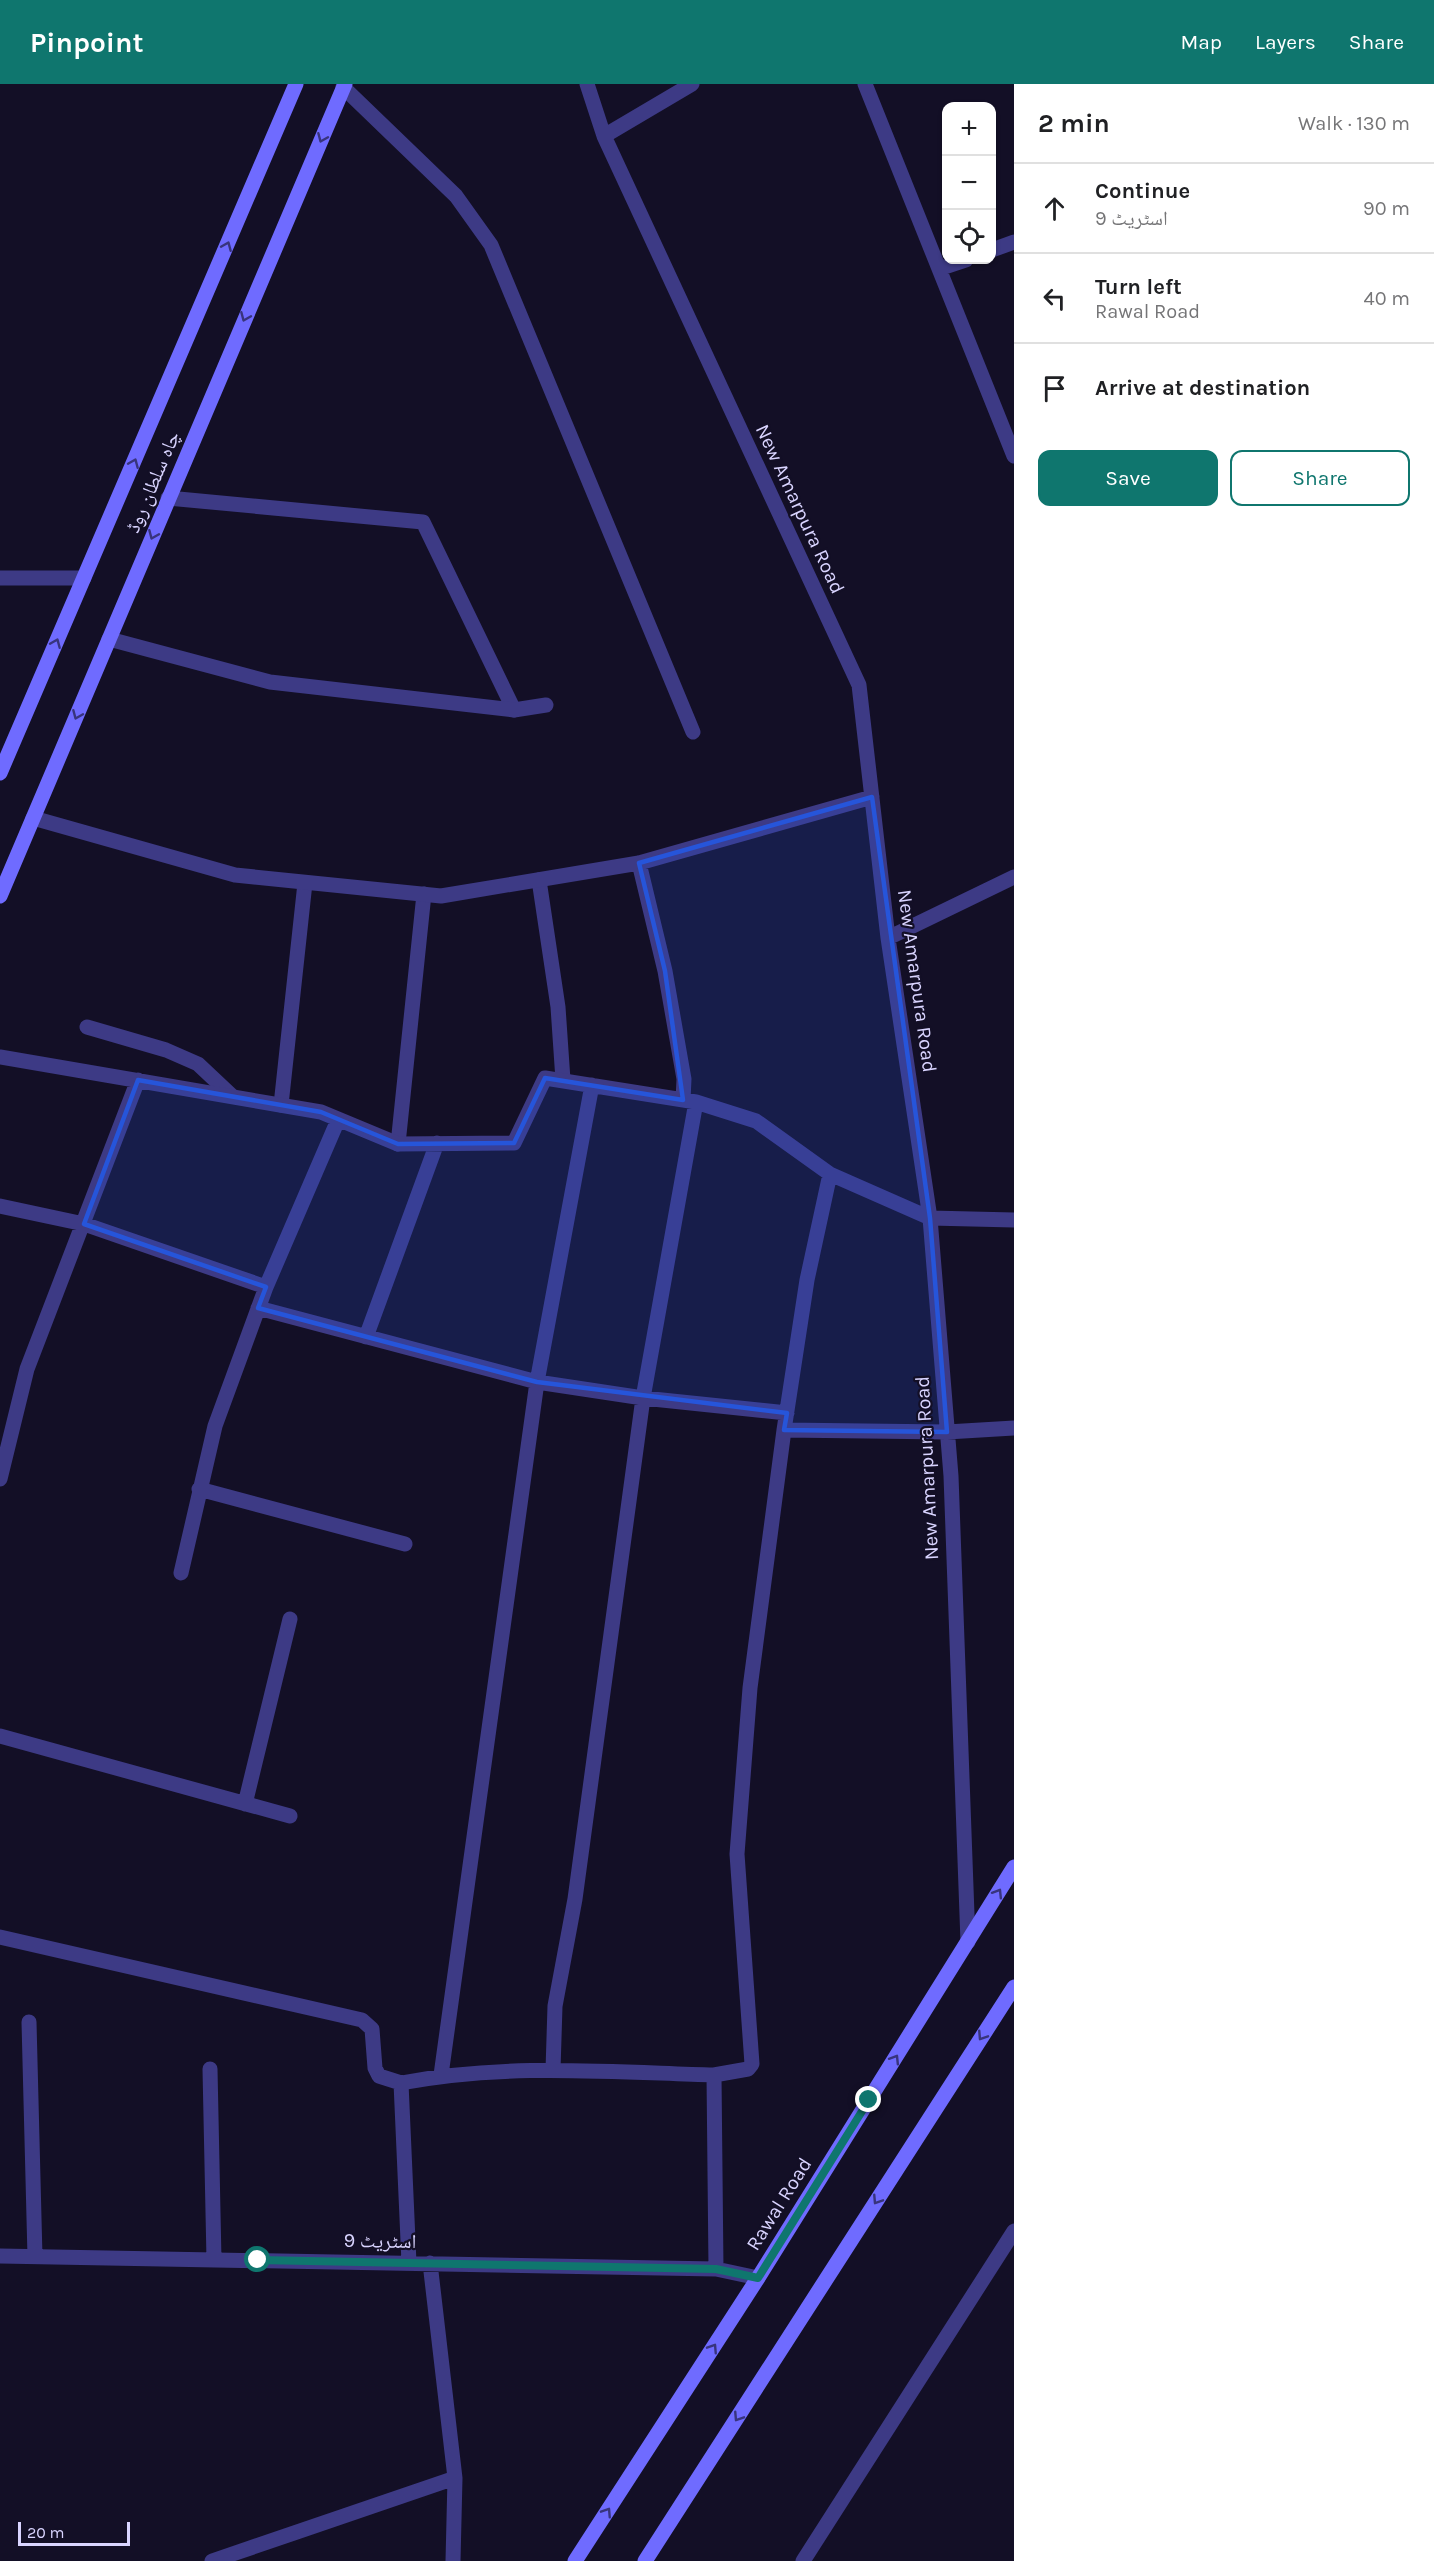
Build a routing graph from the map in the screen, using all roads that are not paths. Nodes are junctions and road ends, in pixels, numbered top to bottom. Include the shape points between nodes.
1 (297, 84) edge
2 (587, 84) edge
3 (692, 84) edge
4 (865, 84) edge
5 (344, 86) edge
6 (604, 136) junction
7 (1014, 242) edge
8 (996, 249) edge
9 (954, 264) edge
10 (939, 269) junction
11 (1008, 424) edge
12 (1014, 456) edge
13 (168, 498) junction
14 (0, 578) edge
15 (84, 579) junction
16 (109, 639) junction
17 (546, 705) dead end
18 (514, 710) junction
19 (693, 732) dead end
20 (4, 754) edge
21 (0, 773) edge
22 (872, 796) junction
23 (33, 818) junction
24 (639, 863) junction
25 (1014, 877) edge
26 (539, 880) junction
27 (305, 883) junction
28 (424, 894) junction
29 (0, 896) edge
30 (888, 938) junction
31 (87, 1027) dead end
32 (0, 1057) edge
33 (138, 1080) junction
34 (563, 1080) junction
35 (592, 1085) junction
36 (232, 1096) junction
37 (690, 1101) junction
38 (281, 1105) junction
39 (338, 1120) junction
40 (437, 1143) junction
41 (398, 1144) junction
42 (830, 1174) junction
43 (0, 1206) edge
44 (930, 1218) junction
45 (1014, 1220) edge
46 (84, 1224) junction
47 (266, 1287) junction
48 (258, 1308) junction
49 (366, 1337) junction
50 (537, 1382) junction
51 (643, 1398) junction
52 (787, 1413) junction
53 (1014, 1428) edge
54 (784, 1430) junction
55 (947, 1432) junction
56 (0, 1479) edge
57 (199, 1489) junction
58 (405, 1544) dead end
59 (182, 1573) dead end
60 (290, 1619) dead end
61 (0, 1736) edge
62 (245, 1804) junction
63 (290, 1816) dead end
64 (1014, 1867) edge
65 (0, 1937) edge
66 (968, 1942) junction
67 (1014, 1987) edge
68 (29, 2022) dead end
69 (210, 2069) dead end
70 (554, 2070) junction
71 (441, 2075) junction
72 (714, 2075) junction
73 (400, 2083) junction
74 (1014, 2231) edge
75 (0, 2256) edge
76 (35, 2257) junction
77 (214, 2260) junction
78 (409, 2263) junction
79 (430, 2263) junction
80 (716, 2269) junction
81 (758, 2278) junction
82 (455, 2478) junction
83 (212, 2561) edge
84 (453, 2561) edge
85 (575, 2561) edge
86 (645, 2561) edge
87 (802, 2561) edge

15 -> 1 main road, چاہ سلطان روڈ
2 - 6 street, New Amarpura Road
3 - 6 street
4 - 10 street
5 -> 13 main road, چاہ سلطان روڈ
5 - 19 street via 456,196 491,245
6 - 22 street, New Amarpura Road via 859,685
7 - 8 street
9 - 10 street
10 - 11 street
11 - 12 street
13 -> 16 main road, چاہ سلطان روڈ
13 - 18 street via 423,522
14 - 15 street
20 -> 15 main road, چاہ سلطان روڈ
16 - 18 street via 270,682
16 -> 23 main road, چاہ سلطان روڈ
17 - 18 street
20 - 21 main road, چاہ سلطان روڈ
22 - 24 street
22 - 30 street, New Amarpura Road
23 - 27 street via 235,875
23 - 29 main road, چاہ سلطان روڈ
24 - 26 street
24 - 37 street via 666,971
25 - 30 street
26 - 28 street via 441,896
26 - 34 street via 558,1007
27 - 28 street
27 - 38 street
28 - 41 street
30 - 44 street, New Amarpura Road
31 - 36 street via 166,1050 198,1064
32 - 33 street
33 - 36 street
33 - 46 street
34 - 35 street
34 - 40 street via 545,1078 514,1143
35 - 37 street
35 - 50 street
36 - 38 street
37 - 42 street via 756,1121
37 - 51 street
38 - 39 street via 321,1112
39 - 41 street
39 - 47 street
40 - 41 street
40 - 49 street
42 - 44 street
42 - 52 street via 807,1280
43 - 46 street
44 - 45 street
44 - 55 street, New Amarpura Road
46 - 47 street
46 - 56 street via 27,1369
47 - 48 street
48 - 49 street
48 - 57 street via 214,1426
49 - 50 street
50 - 51 street
50 - 71 street
51 - 52 street
51 - 70 street via 577,1887 555,2006
52 - 54 street
53 - 55 street
54 - 55 street
54 - 72 street via 750,1688 737,1854 752,2064 748,2069
55 - 66 street, New Amarpura Road
57 - 58 street
57 - 59 street
60 - 62 street
61 - 62 street
62 - 63 street
66 -> 64 main road, Rawal Road
65 - 73 street via 362,2020 372,2029 379,2076
81 -> 66 main road, Rawal Road
67 -> 86 main road
68 - 76 street
69 - 77 street
70 - 71 street
70 - 72 street
71 - 73 street
72 - 80 street
73 - 78 street
74 - 87 street
75 - 76 street, اسٹریٹ 9
76 - 77 street, اسٹریٹ 9
77 - 78 street, اسٹریٹ 9
78 - 79 street, اسٹریٹ 9
79 - 80 street, اسٹریٹ 9
79 - 82 street
80 - 81 street, اسٹریٹ 9
85 -> 81 main road, Rawal Road
82 - 83 street
82 - 84 street

